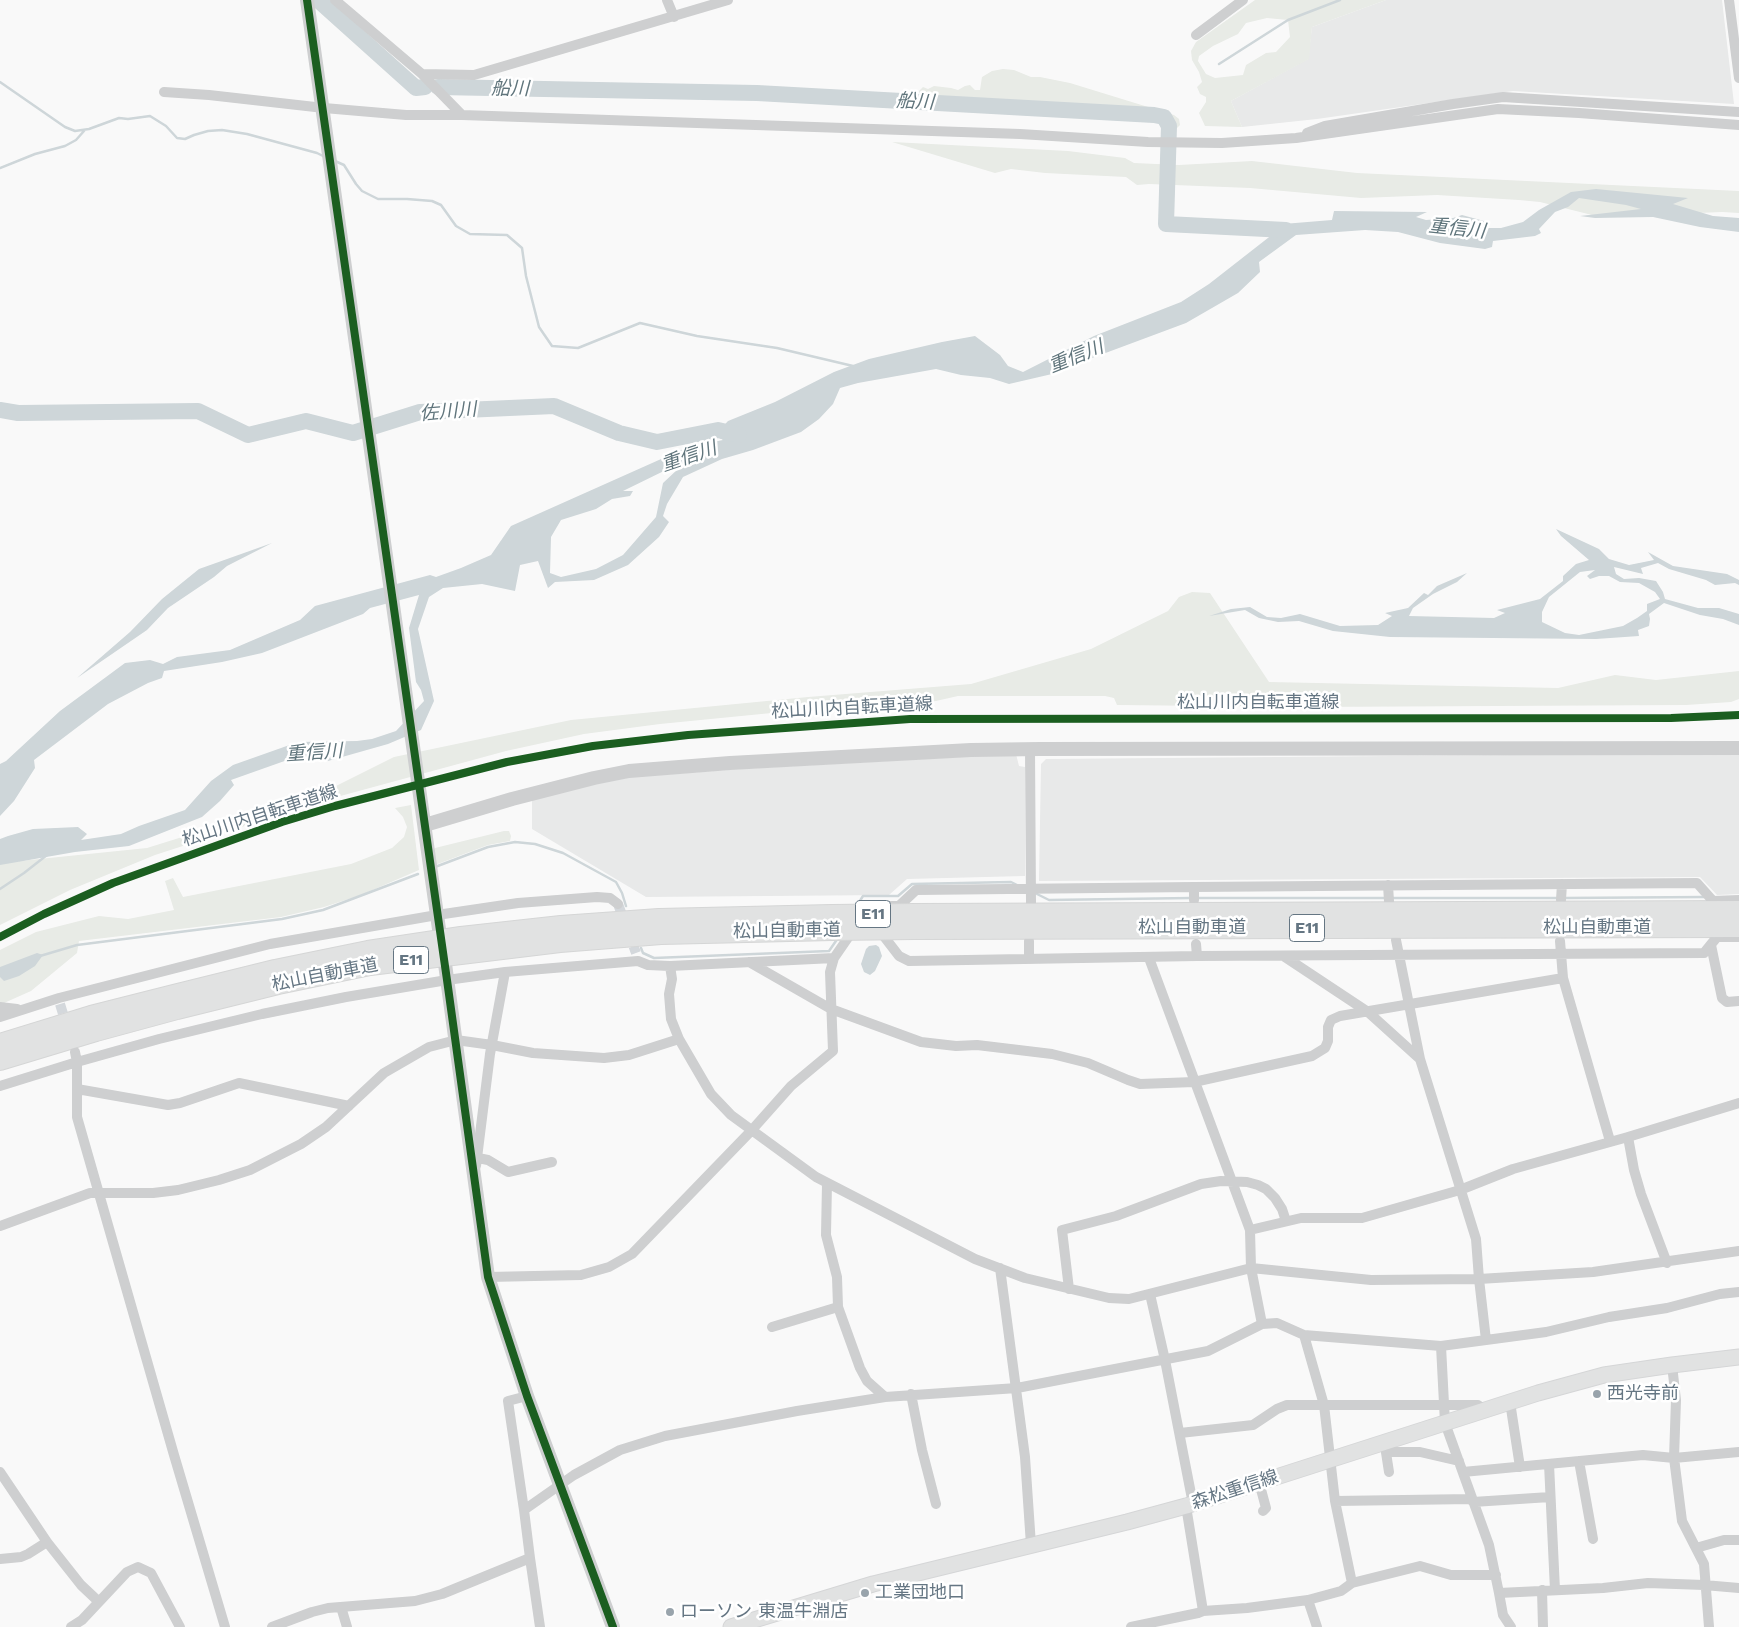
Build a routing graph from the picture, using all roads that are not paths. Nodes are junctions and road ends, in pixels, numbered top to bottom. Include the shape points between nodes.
1 (307, 0) edge
2 (335, 0) edge
3 (667, 0) edge
4 (728, 0) edge
5 (1243, 0) edge
6 (1729, 0) edge
7 (674, 17) junction
8 (1196, 36) dead end
9 (422, 74) junction
10 (1739, 78) edge
11 (164, 92) dead end
12 (1739, 112) edge
13 (324, 113) junction
14 (462, 115) junction
15 (1739, 124) edge
16 (1296, 138) junction
17 (1739, 748) edge
18 (1030, 749) junction
19 (425, 825) junction
20 (1562, 884) junction
21 (1388, 885) junction
22 (1194, 887) junction
23 (1031, 888) junction
24 (1194, 900) dead end
25 (1561, 900) dead end
26 (1739, 900) edge
27 (1389, 901) dead end
28 (1031, 903) dead end
29 (618, 904) dead end
30 (1739, 911) edge
31 (860, 919) junction
32 (438, 922) junction
33 (832, 922) junction
34 (1704, 928) junction
35 (1739, 928) edge
36 (1739, 938) edge
37 (1396, 940) dead end
38 (1029, 941) dead end
39 (1560, 941) dead end
40 (1196, 944) dead end
41 (1562, 954) junction
42 (1399, 955) junction
43 (1197, 956) junction
44 (1284, 957) junction
45 (834, 958) junction
46 (1149, 958) junction
47 (1029, 959) junction
48 (749, 962) junction
49 (445, 964) dead end
50 (670, 966) junction
51 (505, 972) junction
52 (1563, 978) junction
53 (447, 980) junction
54 (1739, 1000) edge
55 (1409, 1004) junction
56 (0, 1007) edge
57 (831, 1009) junction
58 (20, 1010) junction
59 (1368, 1012) junction
60 (0, 1017) edge
61 (680, 1039) junction
62 (456, 1040) junction
63 (0, 1044) edge
64 (492, 1045) junction
65 (76, 1057) junction
66 (1420, 1059) junction
67 (0, 1060) edge
68 (1194, 1082) junction
69 (0, 1086) edge
70 (77, 1089) junction
71 (1739, 1103) edge
72 (349, 1106) junction
73 (751, 1131) junction
74 (1628, 1137) junction
75 (1610, 1141) junction
76 (478, 1158) junction
77 (552, 1162) dead end
78 (474, 1175) junction
79 (1232, 1181) junction
80 (827, 1183) junction
81 (1460, 1190) junction
82 (99, 1194) junction
83 (1286, 1221) junction
84 (0, 1226) edge
85 (1250, 1230) junction
86 (1739, 1251) edge
87 (1667, 1262) junction
88 (1000, 1268) junction
89 (1251, 1268) junction
90 (488, 1277) junction
91 (1479, 1279) junction
92 (1069, 1289) junction
93 (1739, 1292) edge
94 (1150, 1294) junction
95 (838, 1308) junction
96 (1262, 1324) junction
97 (772, 1327) dead end
98 (1304, 1335) junction
99 (1486, 1340) junction
100 (1441, 1346) junction
101 (1739, 1357) edge
102 (1165, 1360) junction
103 (1672, 1365) junction
104 (1017, 1388) junction
105 (911, 1394) junction
106 (527, 1396) junction
107 (885, 1397) junction
108 (1510, 1402) junction
109 (1324, 1405) junction
110 (1444, 1405) junction
111 (1485, 1410) junction
112 (1445, 1423) junction
113 (1180, 1434) junction
114 (1385, 1447) junction
115 (1739, 1452) edge
116 (1674, 1458) junction
117 (1331, 1459) junction
118 (1459, 1461) junction
119 (1579, 1461) junction
120 (1549, 1464) junction
121 (1520, 1467) junction
122 (0, 1472) edge
123 (1389, 1472) dead end
124 (1462, 1472) junction
125 (1260, 1482) junction
126 (560, 1485) junction
127 (1550, 1497) junction
128 (1335, 1501) junction
129 (1473, 1501) junction
130 (936, 1504) dead end
131 (1190, 1505) junction
132 (524, 1510) junction
133 (1263, 1511) dead end
134 (1593, 1539) dead end
135 (1739, 1540) edge
136 (47, 1542) junction
137 (1031, 1545) junction
138 (1696, 1548) junction
139 (530, 1558) junction
140 (0, 1559) edge
141 (1496, 1575) junction
142 (1352, 1583) junction
143 (1704, 1584) junction
144 (1739, 1588) edge
145 (1542, 1590) junction
146 (1555, 1590) junction
147 (1499, 1593) junction
148 (1308, 1600) junction
149 (98, 1601) junction
150 (341, 1607) junction
151 (1203, 1611) junction
152 (1150, 1625) edge
153 (70, 1627) edge
154 (180, 1627) edge
155 (225, 1627) edge
156 (272, 1627) edge
157 (347, 1627) edge
158 (540, 1627) edge
159 (613, 1627) edge
160 (730, 1627) edge
161 (1130, 1627) edge
162 (1317, 1627) edge
163 (1511, 1627) edge
164 (1542, 1627) edge
165 (1710, 1627) edge

1 - 13 street
2 - 9 street
3 - 7 street
4 - 7 street
5 - 8 street
6 - 10 street
7 - 9 street via 474,75
9 - 14 street
11 - 13 street via 209,95
12 - 16 street via 1503,97 1325,126
13 - 14 street
13 - 19 street
14 - 16 street via 1020,134 1148,142 1222,143
15 - 16 street via 1498,109
17 - 18 street
18 - 19 street via 923,752 629,771 512,799
18 - 23 street
19 - 32 street
20 - 21 street
20 - 25 street
20 - 26 street via 1697,883 1713,901
21 - 22 street
21 - 27 street
22 - 23 street
22 - 24 street
23 - 28 street
23 - 31 street via 916,890 899,906 868,907
29 - 32 street via 610,898 597,897 518,903
30 - 34 highway, 松山自動車道 / E11
31 - 45 street
31 - 47 street via 877,927 899,956 909,961
32 - 58 street via 270,944
33 - 34 highway, 松山自動車道 / E11, bridge
33 - 63 highway, 松山自動車道 / E11 via 659,919 461,937 275,970 92,1016
33 - 67 highway, 松山自動車道 / E11 via 560,942 370,965 177,1009
34 - 35 highway, 松山自動車道 / E11
34 - 36 street via 1717,938
34 - 41 street via 1704,953
34 - 54 street via 1722,998 1727,1002
37 - 42 street
38 - 47 street
39 - 41 street
40 - 43 street
41 - 42 street
41 - 52 street
42 - 44 street
42 - 55 street
43 - 44 street
43 - 46 street
44 - 59 street
45 - 48 street
45 - 57 street via 830,972
46 - 47 street
46 - 68 street
48 - 50 street
48 - 57 street
49 - 53 street
50 - 51 street via 648,965 637,957
50 - 61 street via 671,1019
51 - 53 street
51 - 64 street
52 - 55 street
52 - 75 street
53 - 62 street
53 - 65 street via 262,1014
55 - 59 street
55 - 66 street
56 - 58 street
57 - 68 street via 921,1042 1052,1054 1088,1062 1140,1084
57 - 73 street via 833,1051 791,1086
58 - 60 street
59 - 66 street
59 - 68 street via 1331,1020 1325,1048 1312,1056
61 - 64 street via 629,1055 604,1058 533,1054
61 - 73 street via 710,1094
62 - 64 street
62 - 72 street via 429,1047 384,1073
62 - 78 street
64 - 76 street
65 - 69 street
65 - 70 street
66 - 81 street
68 - 79 street
70 - 72 street via 168,1105 239,1083
70 - 82 street via 77,1117
71 - 74 street
72 - 82 street via 301,1144 250,1170 178,1190
73 - 80 street
73 - 90 street via 632,1254 609,1267 581,1275
74 - 75 street
74 - 87 street via 1641,1194
75 - 81 street via 1513,1168
76 - 77 street via 508,1172
76 - 78 street
78 - 90 street
79 - 83 street via 1266,1189 1282,1209
79 - 85 street
79 - 92 street via 1201,1184 1116,1216 1062,1230
80 - 88 street via 975,1259
80 - 95 street via 826,1235 837,1277
81 - 83 street via 1362,1218
81 - 91 street via 1476,1239
82 - 84 street via 90,1193
82 - 155 street
83 - 85 street
85 - 89 street
86 - 87 street
87 - 91 street via 1593,1272
88 - 92 street
88 - 104 street
89 - 91 street via 1371,1280
89 - 94 street
89 - 96 street
90 - 106 street
91 - 99 street
92 - 94 street via 1109,1298 1129,1299
93 - 99 street via 1546,1332
94 - 102 street
95 - 97 street
95 - 107 street via 867,1382
96 - 98 street via 1277,1323
96 - 102 street via 1208,1351
98 - 100 street
98 - 109 street
99 - 100 street
100 - 110 street
101 - 103 main road, 森松重信線
102 - 104 street
102 - 113 street
103 - 108 main road, 森松重信線 via 1604,1375
103 - 116 street via 1676,1400
104 - 105 street
104 - 137 street
105 - 107 street
105 - 130 street
106 - 126 street
106 - 132 street via 508,1401
107 - 126 street via 665,1436 620,1450
108 - 111 main road, 森松重信線
108 - 121 street
109 - 110 street
109 - 113 street via 1286,1406 1253,1425
109 - 117 street
110 - 111 street via 1478,1405
110 - 112 street
111 - 112 main road, 森松重信線
112 - 114 main road, 森松重信線
112 - 118 street
113 - 131 street
114 - 117 main road, 森松重信線
114 - 118 street
114 - 123 street
115 - 116 street
116 - 119 street via 1643,1455
116 - 138 street via 1682,1521
117 - 125 main road, 森松重信線
117 - 128 street
118 - 124 street
119 - 120 street
119 - 134 street
120 - 121 street
120 - 127 street
121 - 124 street
122 - 136 street
124 - 129 street
125 - 131 main road, 森松重信線
125 - 133 street via 1266,1508
126 - 132 street
126 - 159 street
127 - 129 street
127 - 146 street
128 - 129 street
128 - 142 street
129 - 141 street
131 - 137 main road, 森松重信線
131 - 151 street
132 - 139 street
135 - 138 street via 1724,1540
136 - 140 street via 21,1557
136 - 149 street
137 - 160 main road, 森松重信線 via 873,1584
138 - 143 street via 1704,1564
139 - 150 street via 442,1594 415,1601
139 - 158 street
141 - 142 street via 1451,1575 1420,1566
141 - 147 street
142 - 148 street via 1341,1591
143 - 144 street
143 - 146 street via 1648,1583
143 - 165 street
145 - 146 street
145 - 147 street
145 - 164 street
147 - 163 street via 1503,1615
148 - 151 street
148 - 162 street
149 - 153 street via 82,1620
149 - 154 street via 127,1572 138,1567 146,1569
150 - 156 street via 312,1612
150 - 157 street
151 - 152 street
152 - 161 street

